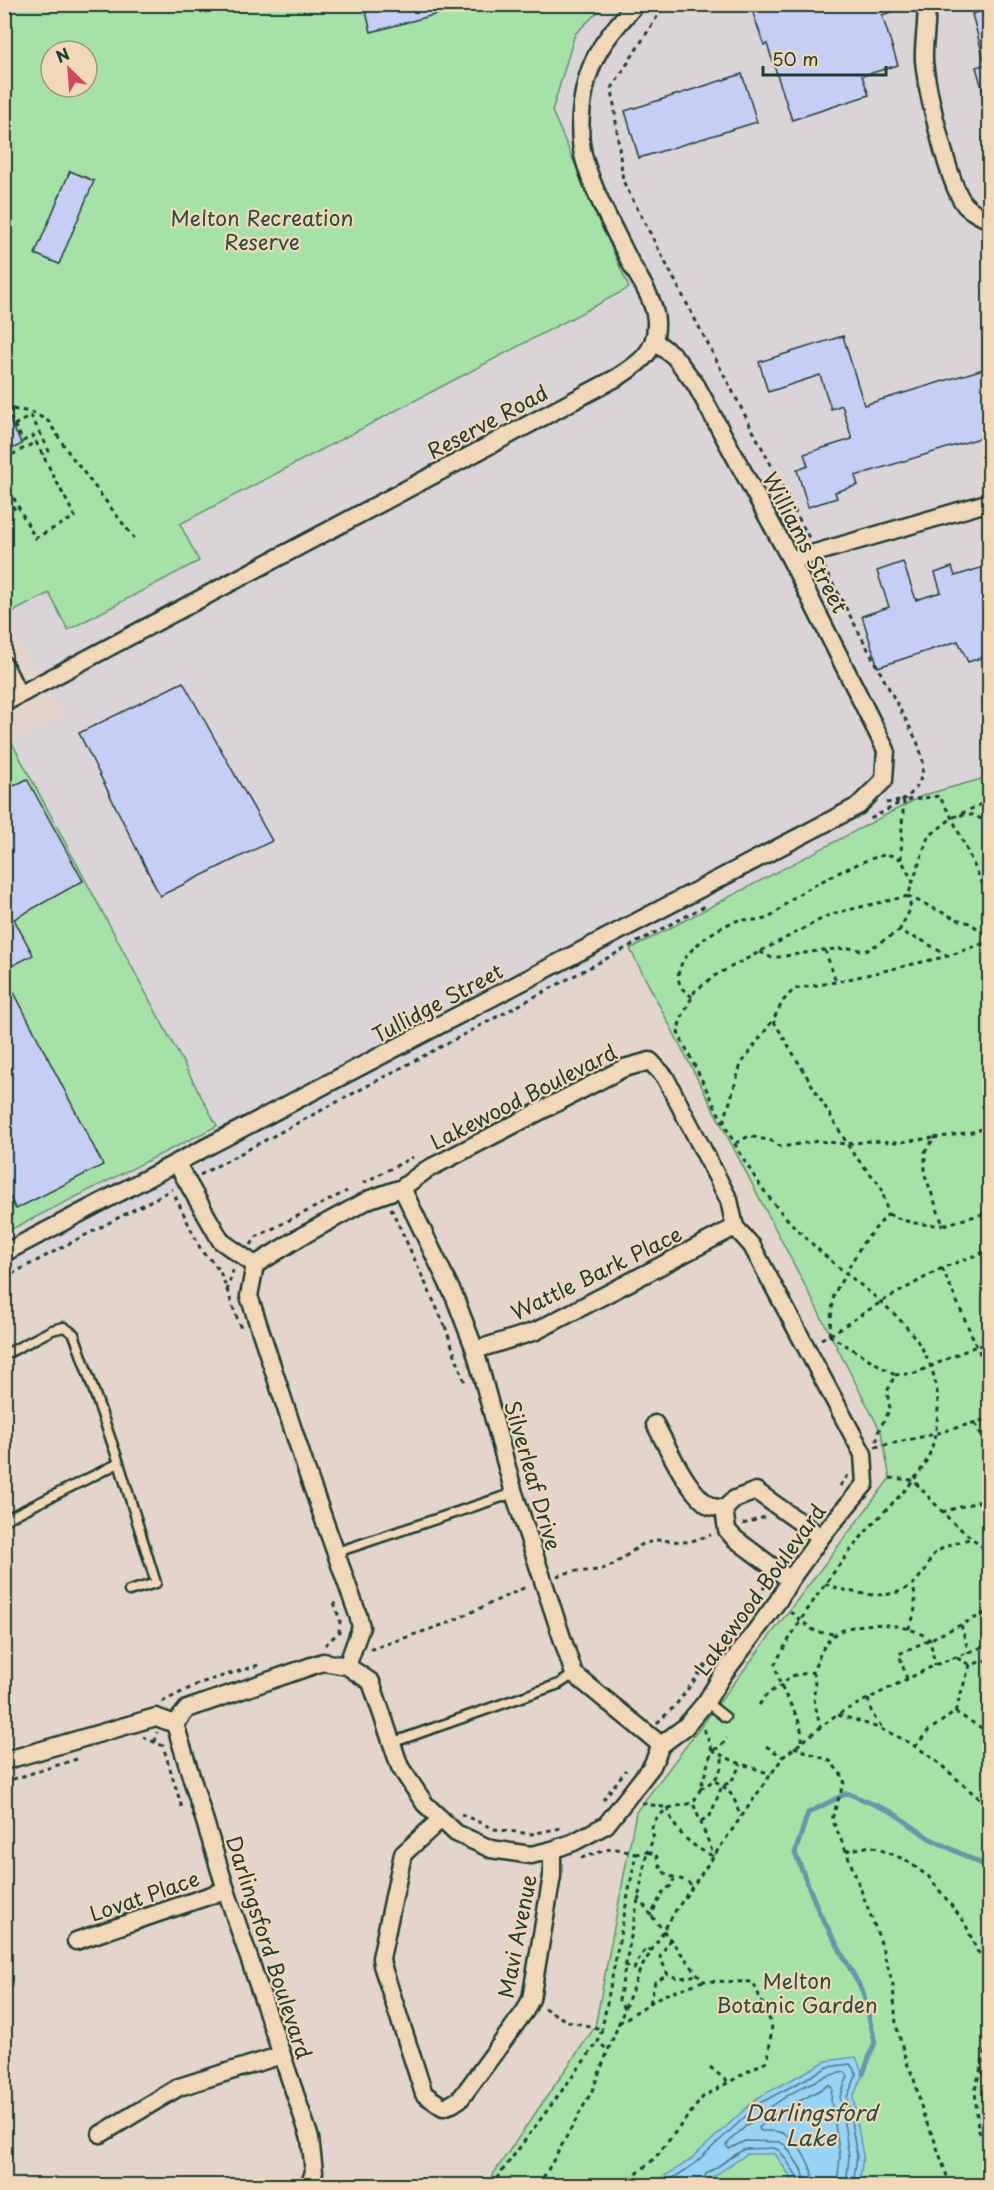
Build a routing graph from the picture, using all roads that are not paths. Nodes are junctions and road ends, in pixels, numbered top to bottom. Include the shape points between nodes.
1 (636, 4) edge
2 (926, 4) edge
3 (990, 219) edge
4 (654, 341) junction
5 (990, 502) edge
6 (791, 560) junction
7 (4, 665) edge
8 (12, 699) edge
9 (884, 780) joint
10 (177, 1164) junction
11 (402, 1188) junction
12 (735, 1227) junction
13 (4, 1253) edge
14 (249, 1261) junction
15 (475, 1350) junction
16 (4, 1355) edge
17 (655, 1424) dead end
18 (119, 1463) junction
19 (514, 1493) junction
20 (724, 1509) junction
21 (4, 1520) edge
22 (821, 1537) junction
23 (337, 1552) junction
24 (783, 1575) junction
25 (129, 1591) dead end
26 (348, 1666) junction
27 (574, 1674) junction
28 (700, 1708) junction
29 (725, 1717) dead end
30 (176, 1724) junction
31 (654, 1740) junction
32 (391, 1743) junction
33 (5, 1760) edge
34 (441, 1819) junction
35 (552, 1850) junction
36 (226, 1890) junction
37 (76, 1941) dead end
38 (282, 2055) junction
39 (101, 2134) dead end
40 (309, 2186) edge

1 - 4 street via 598,52 586,83 580,119 584,160 651,303 656,324
2 - 3 street via 927,89 954,185 965,206
4 - 6 street, Williams Street via 674,356 696,385
4 - 8 street, Reserve Road via 643,361 618,377
5 - 6 street
6 - 9 street, Williams Street via 886,750
7 - 8 street
9 - 10 street, Tullidge Street via 858,806
10 - 13 street, Tullidge Street
10 - 14 street via 221,1241
11 - 12 street, Lakewood Boulevard via 426,1170 624,1068 650,1061 665,1077 729,1200
11 - 14 street, Lakewood Boulevard via 370,1199
11 - 15 street, Silverleaf Drive via 456,1298
12 - 15 street, Wattle Bark Place via 536,1331
12 - 22 street, Lakewood Boulevard via 752,1246 865,1455 865,1484
14 - 23 street via 249,1296
15 - 19 street, Silverleaf Drive
16 - 18 lane via 52,1330 64,1327 74,1334
17 - 20 street via 675,1463 696,1492 711,1506
18 - 21 lane
18 - 25 lane via 156,1583
19 - 23 lane
19 - 27 street, Silverleaf Drive
20 - 22 street via 735,1499 756,1491
20 - 24 street via 727,1530 734,1538
22 - 24 street, Lakewood Boulevard
23 - 26 street via 361,1628
24 - 28 street, Lakewood Boulevard via 778,1601
26 - 30 street via 323,1662 188,1709
26 - 32 street, Lakewood Boulevard via 371,1682
27 - 31 street
27 - 32 lane via 559,1684
28 - 29 lane
28 - 31 street, Lakewood Boulevard via 684,1727
30 - 33 street via 159,1718
30 - 36 street, Darlingsford Boulevard
31 - 35 street, Lakewood Boulevard via 652,1766 606,1825
32 - 34 street, Lakewood Boulevard via 400,1767 425,1804
34 - 35 street, Lakewood Boulevard via 456,1833 491,1849 531,1855
34 - 35 street, Mavi Avenue via 403,1854 382,1947 382,1965 424,2094 442,2107 461,2098 529,2003
36 - 37 street, Lovat Place
36 - 38 street, Darlingsford Boulevard
38 - 39 street via 179,2087
38 - 40 street, Darlingsford Boulevard via 310,2138 314,2172

